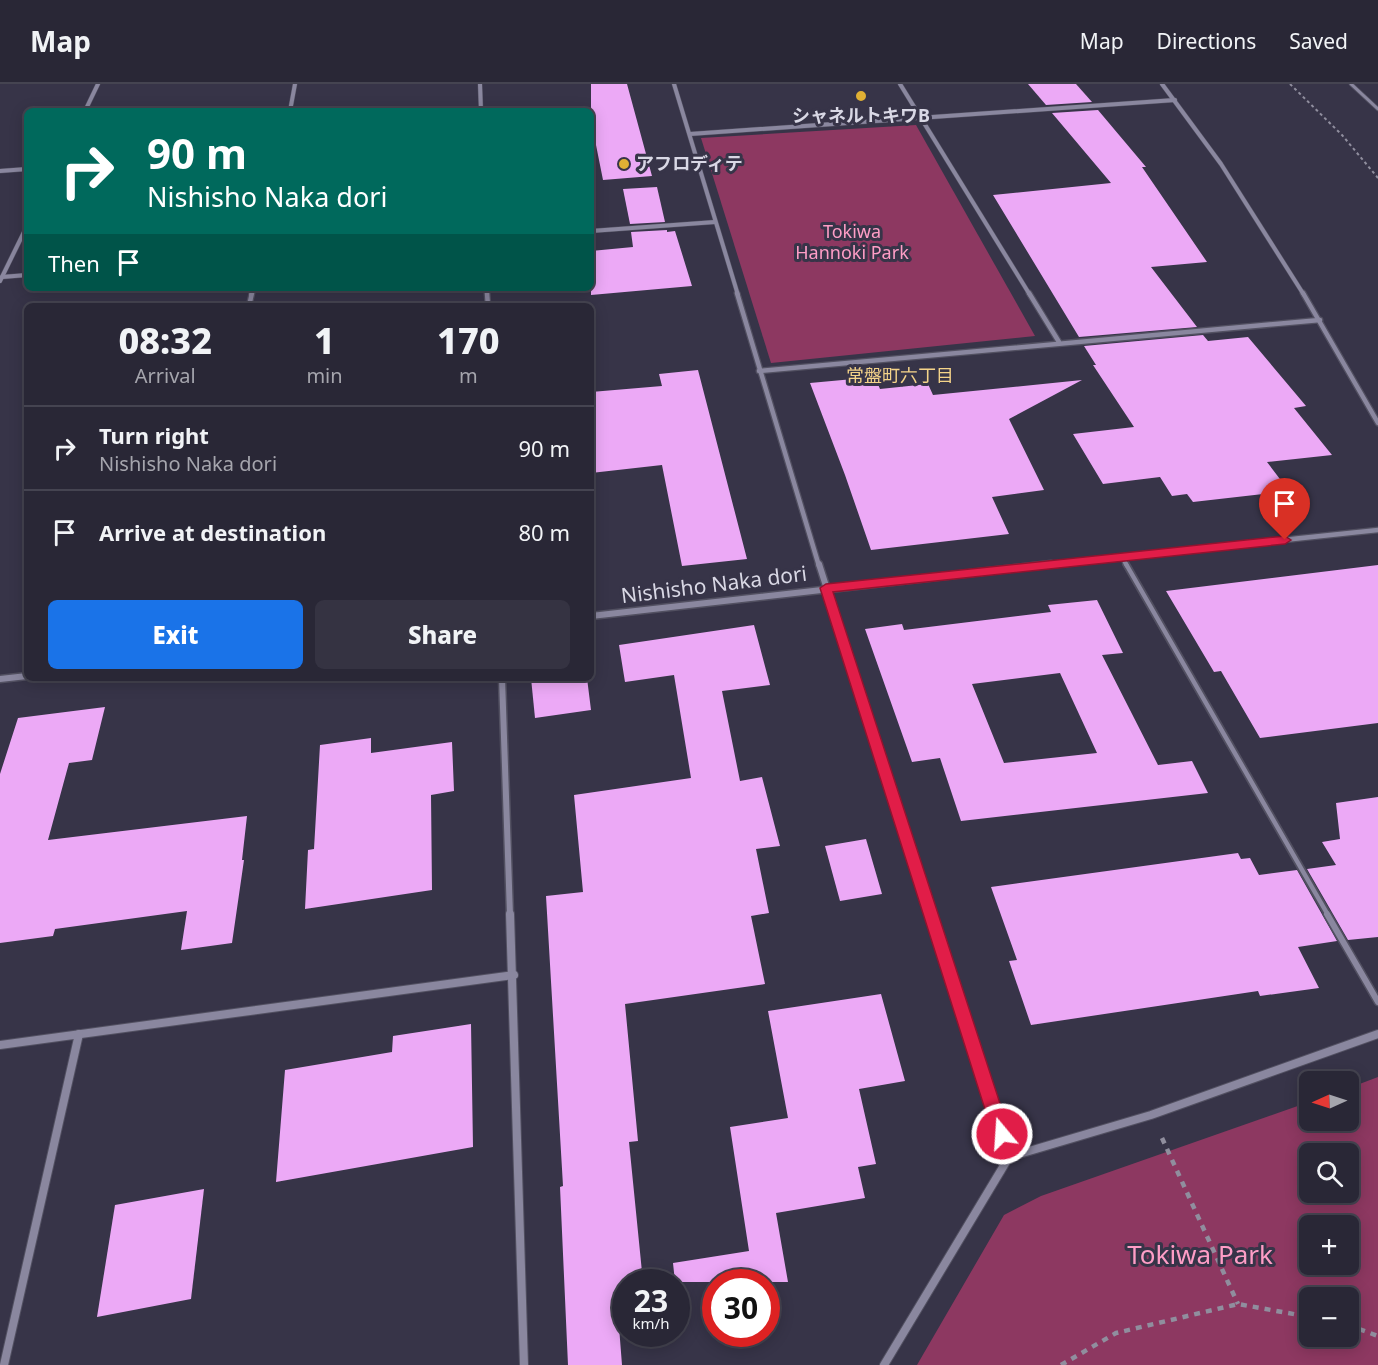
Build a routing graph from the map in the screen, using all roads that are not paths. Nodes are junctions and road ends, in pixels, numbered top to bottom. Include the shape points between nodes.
1 (99, 84) edge
2 (295, 84) edge
3 (480, 84) edge
4 (674, 84) edge
5 (900, 84) edge
6 (1162, 84) edge
7 (1351, 84) edge
8 (1174, 100) junction
9 (87, 108) edge
10 (291, 108) edge
11 (481, 108) edge
12 (1378, 109) edge
13 (921, 118) junction
14 (690, 134) junction
15 (24, 169) edge
16 (0, 171) edge
17 (715, 222) junction
18 (594, 231) edge
19 (24, 232) edge
20 (24, 275) edge
21 (1, 279) edge
22 (1320, 320) junction
23 (1059, 342) junction
24 (759, 371) junction
25 (1378, 423) edge
26 (1378, 531) edge
27 (1122, 557) junction
28 (826, 588) junction
29 (594, 616) edge
30 (24, 676) edge
31 (0, 679) edge
32 (502, 681) edge
33 (513, 975) junction
34 (1378, 1002) edge
35 (79, 1034) junction
36 (1378, 1034) edge
37 (0, 1046) edge
38 (1009, 1157) junction
39 (4, 1365) edge
40 (524, 1365) edge
41 (884, 1365) edge

1 - 9 street
2 - 10 street
3 - 11 street
4 - 14 street
5 - 13 street
6 - 8 street
7 - 12 lane
8 - 13 street
8 - 22 street
13 - 14 street
13 - 23 street
14 - 17 street
15 - 16 street
17 - 18 street
17 - 24 street
19 - 21 street
20 - 21 street
22 - 23 street
22 - 25 street
23 - 24 street
24 - 28 street
26 - 27 street, Nishisho Naka dori
27 - 28 street, Nishisho Naka dori
27 - 34 lane
28 - 29 street, Nishisho Naka dori
28 - 38 street
30 - 31 street
32 - 33 street
33 - 35 street
33 - 40 street
35 - 37 street
35 - 39 street
36 - 38 street via 1151,1115
38 - 41 street

